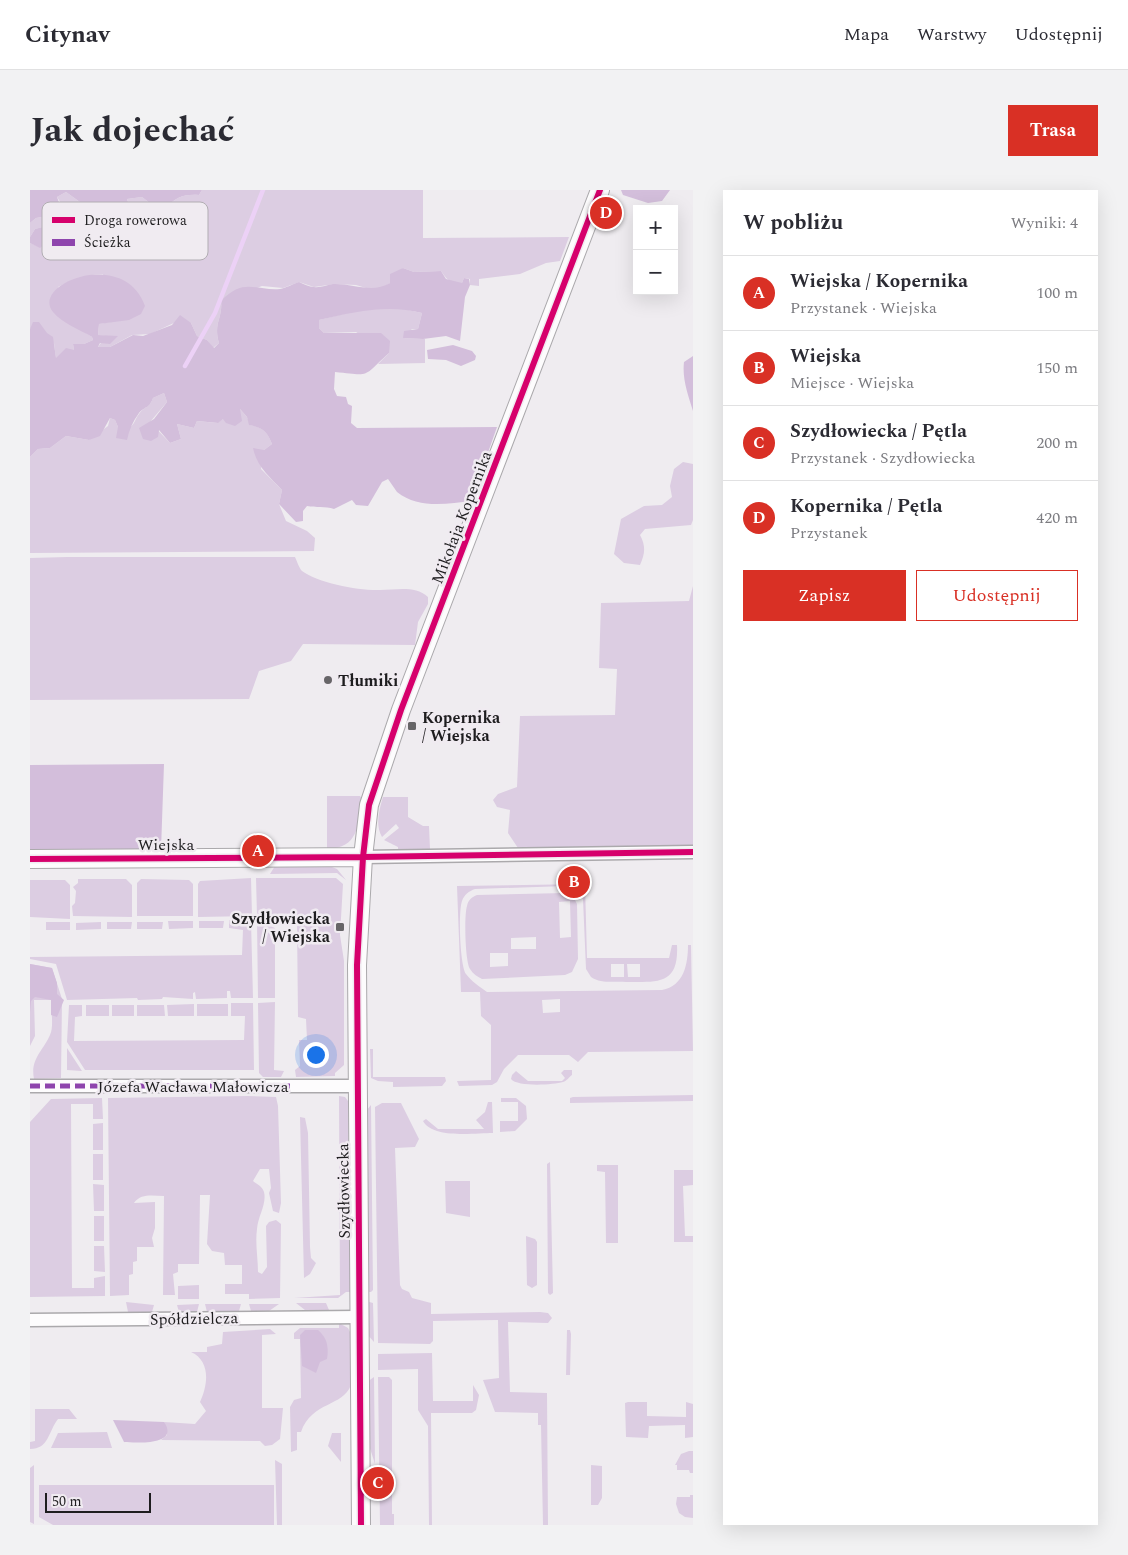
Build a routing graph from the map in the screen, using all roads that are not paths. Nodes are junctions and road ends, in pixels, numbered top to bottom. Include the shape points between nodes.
1 (600, 190) edge
2 (693, 852) edge
3 (362, 857) junction
4 (30, 859) edge
5 (30, 1086) edge
6 (356, 1086) junction
7 (358, 1316) junction
8 (30, 1320) edge
9 (361, 1525) edge

1 - 3 street, Mikołaja Kopernika via 395,729 369,804
2 - 3 street, Wiejska
3 - 4 street, Wiejska
3 - 6 street, Szydłowiecka
5 - 6 street, Józefa Wacława Małowicza via 283,1091
6 - 7 street, Szydłowiecka
7 - 8 street, Spółdzielcza
7 - 9 street, Szydłowiecka

